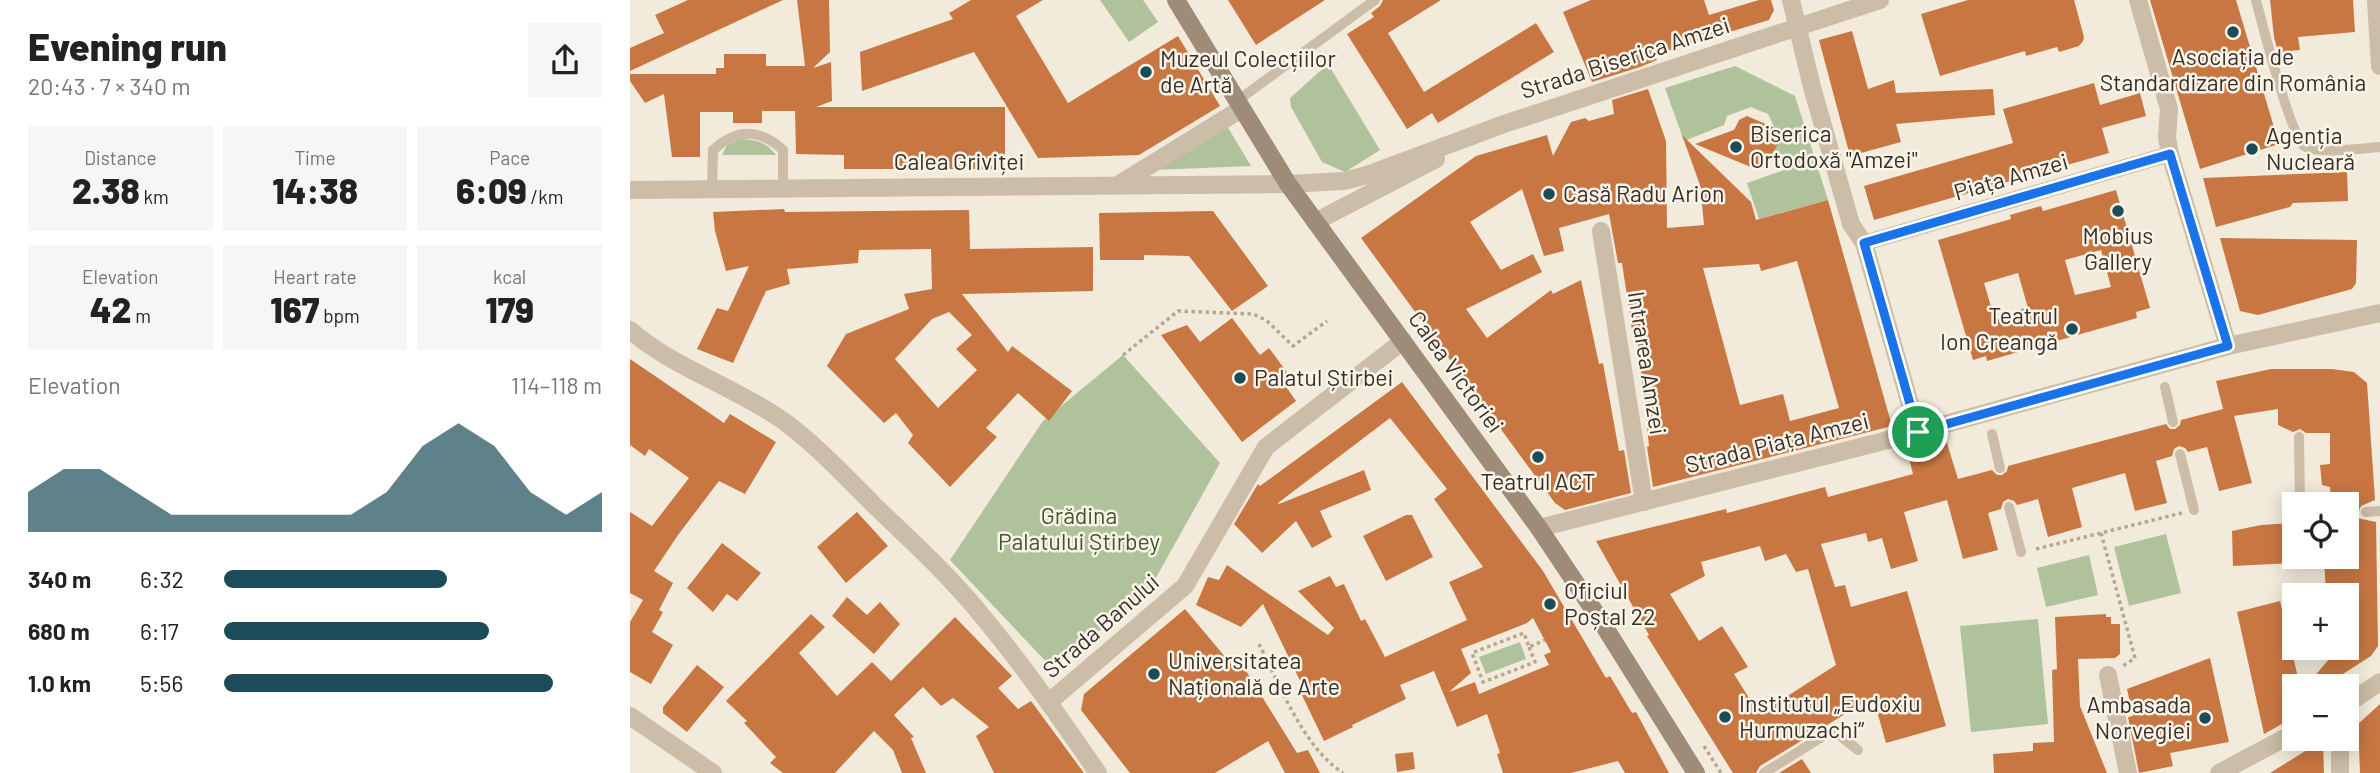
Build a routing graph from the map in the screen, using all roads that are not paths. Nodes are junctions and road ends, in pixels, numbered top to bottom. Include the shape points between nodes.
1 (1176, 0) edge
2 (1375, 0) edge
3 (1791, 0) edge
4 (1880, 0) edge
5 (2138, 0) edge
6 (2256, 0) edge
7 (2376, 0) edge
8 (1797, 27) junction
9 (2380, 66) edge
10 (1239, 105) junction
11 (1504, 124) junction
12 (2380, 147) edge
13 (2170, 154) junction
14 (1288, 184) junction
15 (1118, 185) junction
16 (783, 188) junction
17 (712, 189) junction
18 (630, 190) edge
19 (650, 190) junction
20 (630, 200) edge
21 (1315, 222) junction
22 (1601, 230) dead end
23 (1864, 243) junction
24 (2380, 313) edge
25 (630, 330) edge
26 (1403, 341) junction
27 (2228, 346) junction
28 (2165, 387) dead end
29 (2173, 422) dead end
30 (1918, 432) junction
31 (1992, 433) dead end
32 (2299, 437) dead end
33 (2180, 454) dead end
34 (2000, 468) dead end
35 (2300, 492) edge
36 (1644, 502) junction
37 (2009, 507) dead end
38 (2194, 510) road end
39 (2380, 511) edge
40 (2366, 512) dead end
41 (1539, 528) junction
42 (2021, 552) road end
43 (2108, 675) road end
44 (2380, 682) edge
45 (2359, 696) edge
46 (1049, 702) junction
47 (630, 716) edge
48 (2282, 739) edge
49 (1858, 750) dead end
50 (2340, 751) edge
51 (713, 773) edge
52 (1098, 773) edge
53 (1696, 773) edge
54 (1765, 773) edge
55 (2128, 773) edge
56 (2219, 773) edge
57 (2340, 773) edge

1 - 10 main road, Calea Victoriei
2 - 10 lane
3 - 8 street
4 - 8 street, Strada Biserica Amzei
5 - 13 street via 2169,109
6 - 12 lane via 2281,88 2304,146 2315,150
7 - 9 street
8 - 11 street, Strada Biserica Amzei
8 - 23 street via 1851,225
10 - 14 main road, Calea Victoriei
10 - 15 street
11 - 14 street, Strada Biserica Amzei via 1367,175
11 - 21 street, Strada Biserica Amzei
13 - 23 street, Piața Amzei
13 - 27 street
14 - 15 street, Calea Griviței
14 - 21 main road, Calea Victoriei
15 - 16 street, Calea Griviței
16 - 17 street, Calea Griviței
16 - 17 lane via 783,150 758,134 737,134 713,150
17 - 19 street, Calea Griviței
18 - 19 street, Calea Griviței
19 - 20 street
21 - 26 main road, Calea Victoriei
22 - 36 street, Intrarea Amzei
23 - 30 street
24 - 27 street, Strada Piața Amzei
25 - 46 street via 675,361 753,401 818,449 978,610
26 - 41 main road, Calea Victoriei
26 - 46 street, Strada Banului via 1266,447 1185,586
27 - 30 street, Strada Piața Amzei
28 - 29 lane
30 - 36 street, Strada Piața Amzei
31 - 34 lane
32 - 35 lane
33 - 38 lane
36 - 41 street, Strada Piața Amzei
37 - 42 lane
39 - 40 lane
41 - 53 main road, Calea Victoriei
43 - 55 street
44 - 45 street
46 - 52 street
47 - 51 street
48 - 56 street
49 - 54 lane via 1833,730
50 - 57 street

